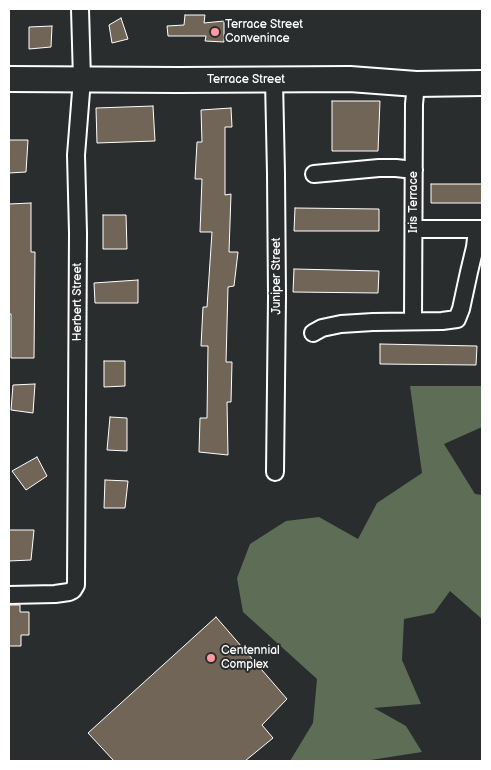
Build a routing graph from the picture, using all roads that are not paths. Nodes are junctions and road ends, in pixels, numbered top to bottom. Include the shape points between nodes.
1 (80, 9) edge
2 (9, 79) edge
3 (82, 79) junction
4 (274, 80) junction
5 (482, 83) edge
6 (416, 84) junction
7 (414, 170) junction
8 (314, 174) dead end
9 (414, 229) junction
10 (480, 230) edge
11 (413, 321) junction
12 (313, 333) dead end
13 (275, 472) dead end
14 (9, 595) edge

1 - 3 street, Herbert Street
2 - 3 street, Terrace Street
3 - 4 street, Terrace Street
3 - 14 street, Herbert Street via 76,155 75,588 55,594
4 - 6 street, Terrace Street via 350,79
4 - 13 street, Juniper Street
5 - 6 street, Terrace Street
6 - 7 street, Iris Terrace
7 - 8 street via 380,168
7 - 9 street, Iris Terrace
9 - 10 street
9 - 11 street, Iris Terrace
10 - 11 street via 457,320
11 - 12 street via 341,324

